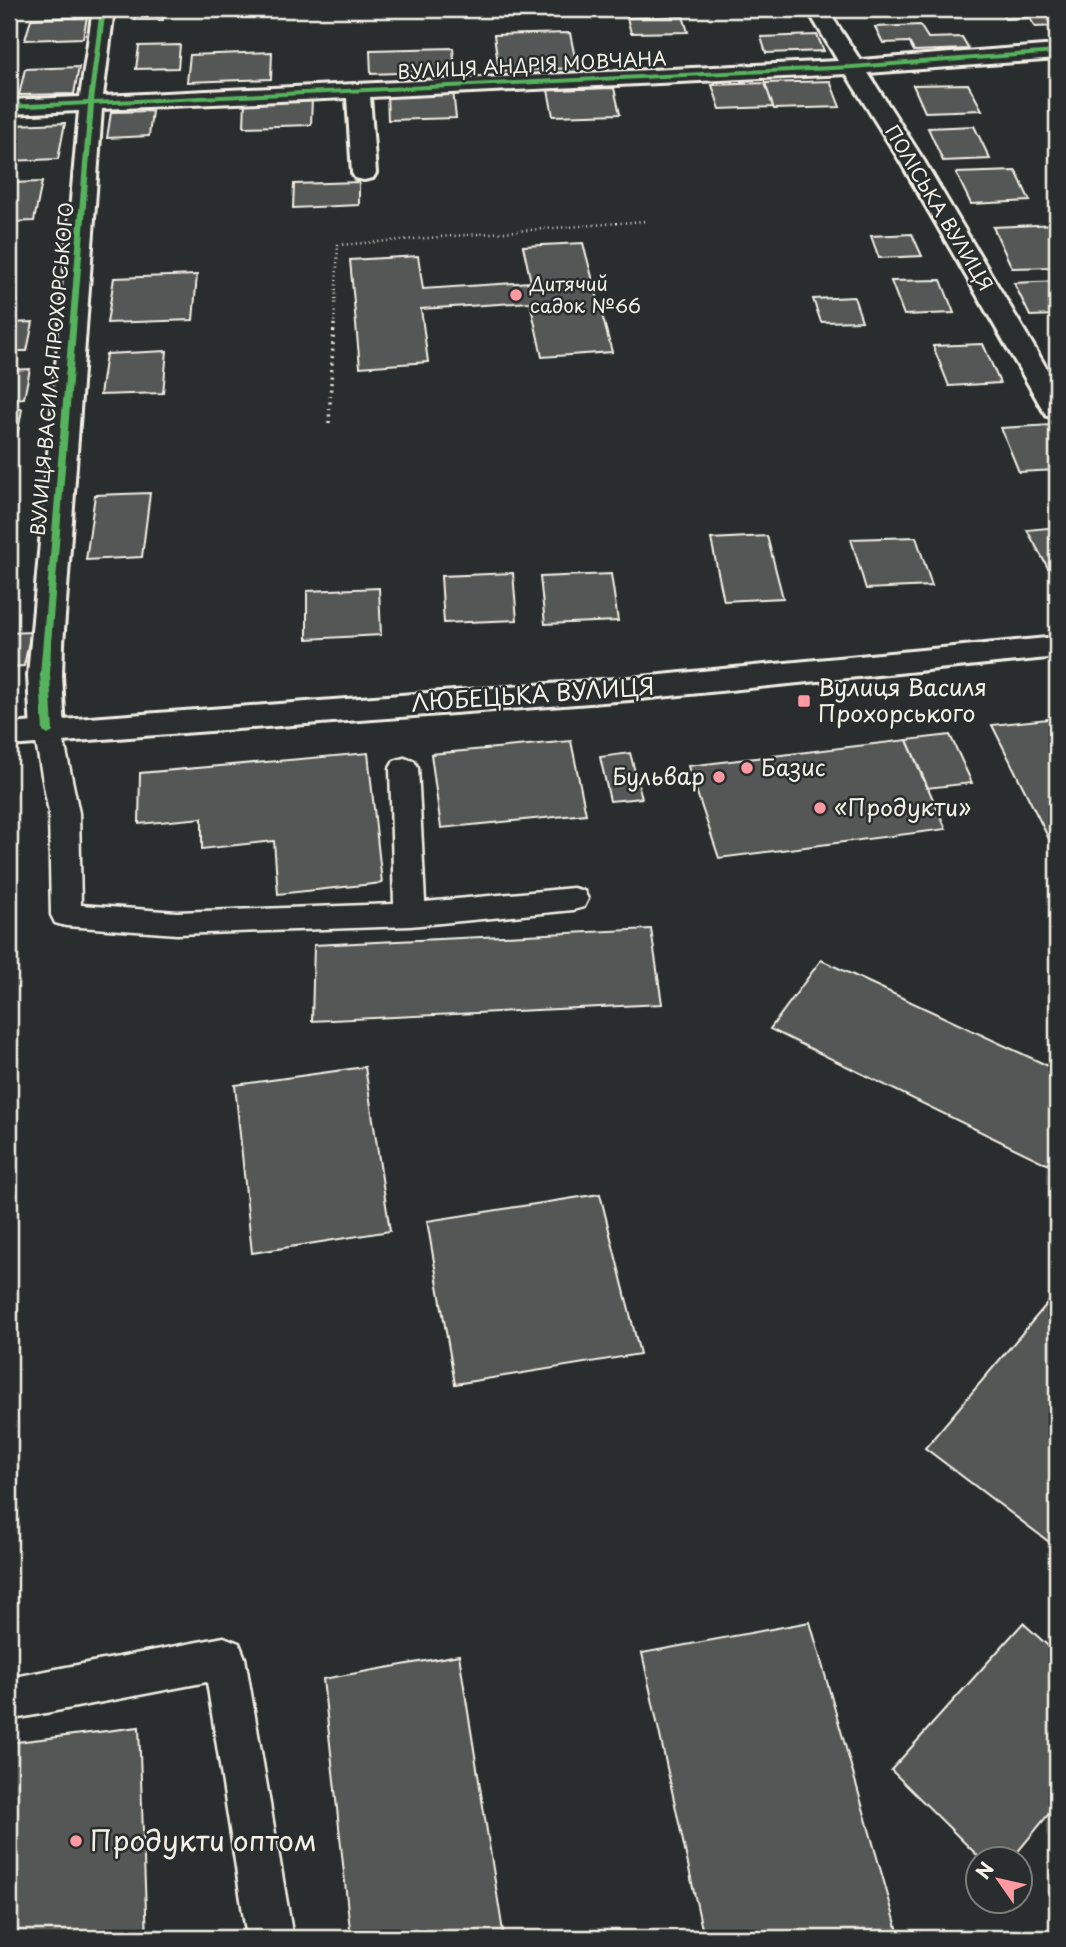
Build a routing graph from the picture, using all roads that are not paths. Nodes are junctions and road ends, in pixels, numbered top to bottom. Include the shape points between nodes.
1 (103, 9) edge
2 (817, 9) edge
3 (1057, 52) edge
4 (852, 67) junction
5 (358, 91) junction
6 (91, 103) junction
7 (9, 107) edge
8 (364, 173) dead end
9 (1057, 410) edge
10 (1057, 647) edge
11 (48, 732) junction
12 (9, 735) edge
13 (404, 768) dead end
14 (573, 899) dead end
15 (410, 915) junction
16 (9, 1699) edge
17 (270, 1938) edge

1 - 6 street, ВУЛИЦЯ ВАСИЛЯ ПРОХОРСЬКОГО
2 - 4 street, ПОЛІСЬКА ВУЛИЦЯ
3 - 4 street, ВУЛИЦЯ АНДРІЯ МОВЧАНА
4 - 5 street, ВУЛИЦЯ АНДРІЯ МОВЧАНА
4 - 9 street, ПОЛІСЬКА ВУЛИЦЯ
5 - 6 street, ВУЛИЦЯ АНДРІЯ МОВЧАНА
5 - 8 street
6 - 7 street, ВУЛИЦЯ АНДРІЯ МОВЧАНА
6 - 11 street, ВУЛИЦЯ ВАСИЛЯ ПРОХОРСЬКОГО via 45,675
10 - 11 street, ЛЮБЕЦЬКА ВУЛИЦЯ via 656,686
11 - 12 street, ЛЮБЕЦЬКА ВУЛИЦЯ
11 - 15 lane via 64,813 66,915 177,923
13 - 15 lane
14 - 15 lane
16 - 17 lane via 224,1658

